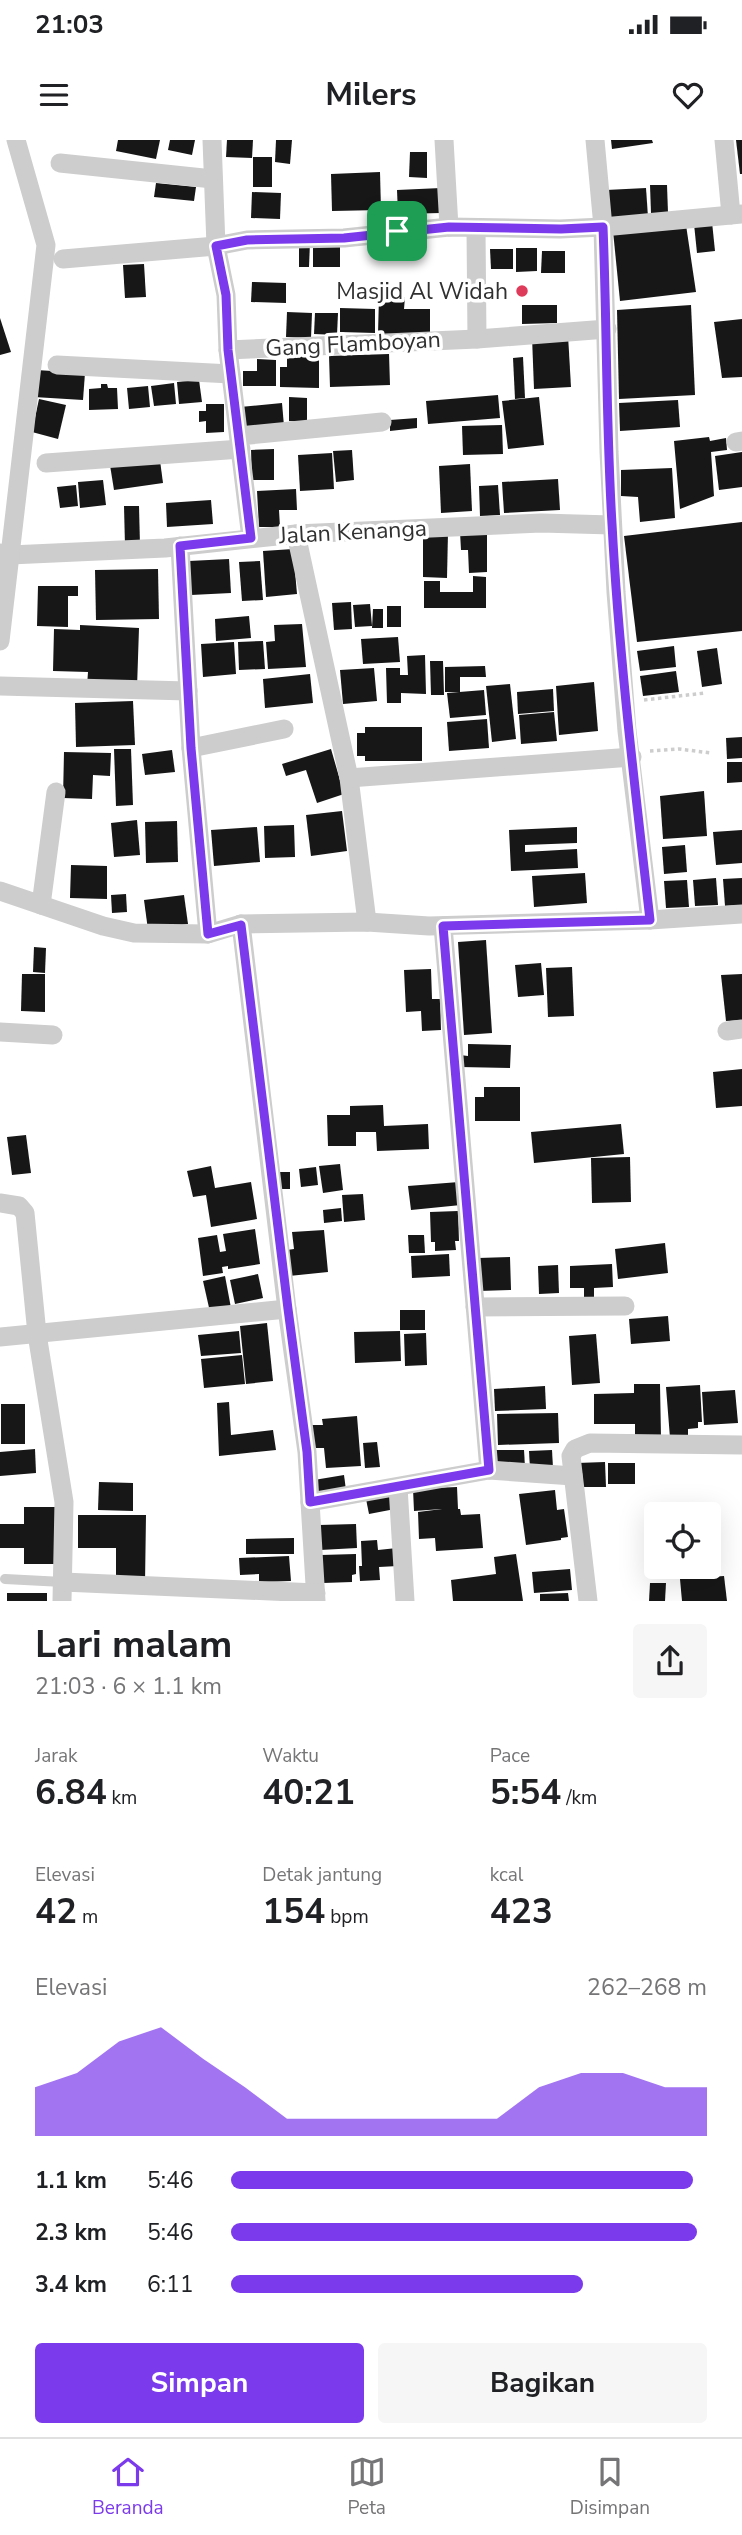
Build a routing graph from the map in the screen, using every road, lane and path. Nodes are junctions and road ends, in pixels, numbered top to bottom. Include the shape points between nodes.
1 (16, 140) edge
2 (444, 140) edge
3 (595, 140) edge
4 (724, 140) edge
5 (214, 142) edge
6 (60, 163) dead end
7 (213, 179) junction
8 (736, 215) edge
9 (449, 227) junction
10 (603, 227) junction
11 (475, 229) junction
12 (216, 246) junction
13 (63, 259) dead end
14 (607, 330) junction
15 (477, 339) junction
16 (228, 350) junction
17 (57, 365) dead end
18 (231, 374) junction
19 (382, 422) dead end
20 (240, 442) junction
21 (46, 463) dead end
22 (612, 525) junction
23 (296, 534) junction
24 (251, 538) junction
25 (180, 546) junction
26 (5, 554) edge
27 (0, 641) edge
28 (0, 686) edge
29 (188, 691) junction
30 (705, 694) dead end
31 (625, 703) junction
32 (284, 729) dead end
33 (191, 748) junction
34 (711, 753) dead end
35 (631, 755) junction
36 (349, 778) junction
37 (56, 792) dead end
38 (0, 891) edge
39 (41, 905) junction
40 (742, 914) edge
41 (650, 920) junction
42 (367, 922) junction
43 (241, 925) junction
44 (443, 926) junction
45 (208, 934) junction
46 (0, 1032) edge
47 (53, 1034) dead end
48 (0, 1203) edge
49 (625, 1306) dead end
50 (475, 1307) junction
51 (288, 1309) junction
52 (37, 1334) junction
53 (0, 1337) edge
54 (742, 1445) edge
55 (489, 1470) junction
56 (573, 1476) junction
57 (398, 1487) junction
58 (310, 1502) junction
59 (5, 1578) dead end
60 (62, 1591) edge
61 (316, 1597) edge
62 (405, 1601) edge
63 (588, 1601) edge

1 - 26 street via 46,245
2 - 9 street
3 - 10 street
4 - 8 street
5 - 7 street
6 - 7 street
7 - 12 street
8 - 10 street
9 - 11 street
9 - 12 street
10 - 11 street
10 - 14 street
11 - 15 street
12 - 13 street
12 - 16 street via 226,295
14 - 15 street, Gang Flamboyan
14 - 22 street
15 - 16 street, Gang Flamboyan
16 - 18 street
17 - 18 street
18 - 20 street
19 - 20 street
20 - 21 street
20 - 24 street
22 - 23 street, Jalan Kenanga via 541,523
22 - 31 street
23 - 24 street, Jalan Kenanga
23 - 36 street
24 - 25 street, Jalan Kenanga
25 - 26 street, Jalan Kenanga
25 - 29 street
26 - 27 street
28 - 29 street
29 - 33 street
30 - 31 path
31 - 35 street
32 - 33 street
33 - 45 street
34 - 35 path via 679,749
35 - 36 street
35 - 41 street
36 - 42 street
37 - 39 street
38 - 39 street
39 - 45 street via 134,933
40 - 41 street
41 - 44 street
42 - 43 street
42 - 44 street
43 - 45 street
43 - 51 street
44 - 50 street
46 - 47 street
48 - 52 street via 19,1206 25,1213
49 - 50 street
50 - 55 street
51 - 52 street
51 - 58 street
52 - 53 street
52 - 60 street via 64,1502
54 - 56 street via 590,1443 575,1449 571,1456
55 - 56 street
55 - 57 street
56 - 63 street
57 - 58 street
57 - 62 street
58 - 61 street
59 - 60 lane
60 - 61 street

